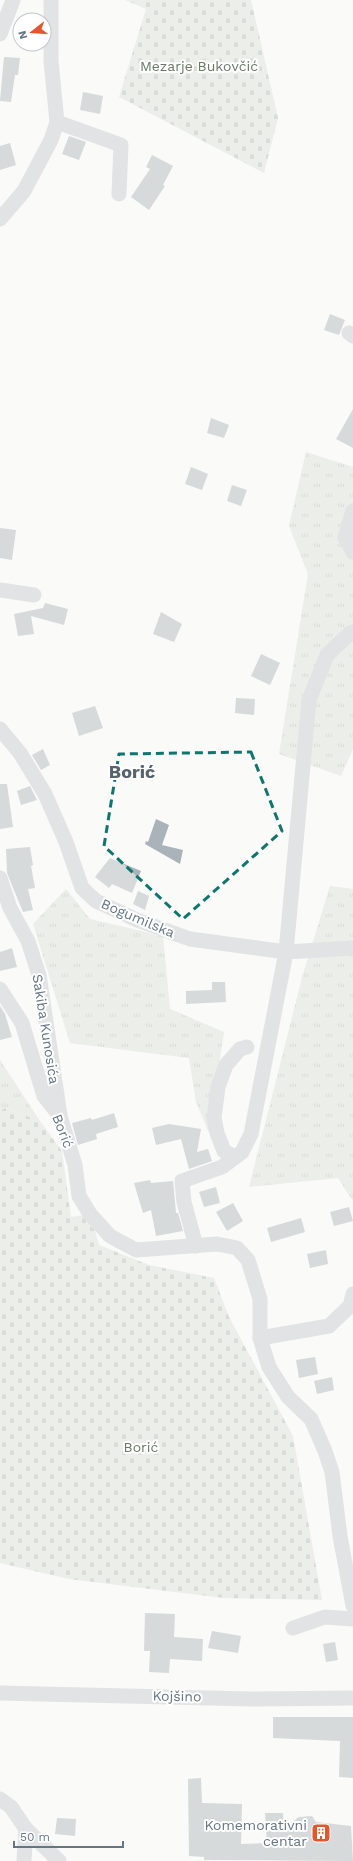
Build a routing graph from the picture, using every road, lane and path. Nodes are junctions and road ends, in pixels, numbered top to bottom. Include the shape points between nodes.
1 (13, 0) edge
2 (51, 0) edge
3 (0, 34) edge
4 (57, 122) junction
5 (119, 194) dead end
6 (0, 220) edge
7 (353, 511) edge
8 (353, 552) edge
9 (0, 590) edge
10 (34, 595) dead end
11 (353, 632) edge
12 (0, 729) edge
13 (0, 878) edge
14 (353, 948) edge
15 (286, 952) junction
16 (0, 989) edge
17 (247, 1047) dead end
18 (60, 1116) junction
19 (235, 1157) junction
20 (196, 1246) junction
21 (353, 1294) edge
22 (260, 1338) junction
23 (353, 1606) edge
24 (353, 1619) edge
25 (293, 1628) dead end
26 (0, 1693) edge
27 (353, 1698) edge
28 (0, 1799) edge
29 (26, 1829) junction
30 (24, 1861) edge
31 (59, 1861) edge

1 - 3 street
2 - 4 street via 50,62
4 - 5 street via 121,145
4 - 6 street via 51,140 24,191
7 - 8 street via 345,538
9 - 10 street
11 - 15 street via 327,655 309,700
12 - 15 street, Bogumilska via 20,753 45,794 82,888 96,901 137,920 190,939
13 - 18 street, Sakiba Kunosića via 10,908 28,941 39,975
14 - 15 street, Bogumilska
15 - 19 street via 251,1134 242,1152
16 - 18 street, Borić via 22,1023 44,1096
17 - 19 street via 240,1049 226,1065 218,1087 214,1118 224,1151
18 - 20 street, Borić via 75,1165 79,1196 90,1214 110,1236 136,1250
19 - 20 street via 222,1167 182,1181 184,1202
20 - 22 street, Borić via 217,1244 237,1248 248,1260 260,1299
21 - 22 street via 350,1306 329,1326
22 - 23 street, Borić via 269,1367 288,1397 311,1419 325,1451 332,1472 340,1536
24 - 25 street via 325,1618
26 - 27 street, Kojšino via 252,1699
28 - 29 street via 11,1807
29 - 30 street
29 - 31 street

